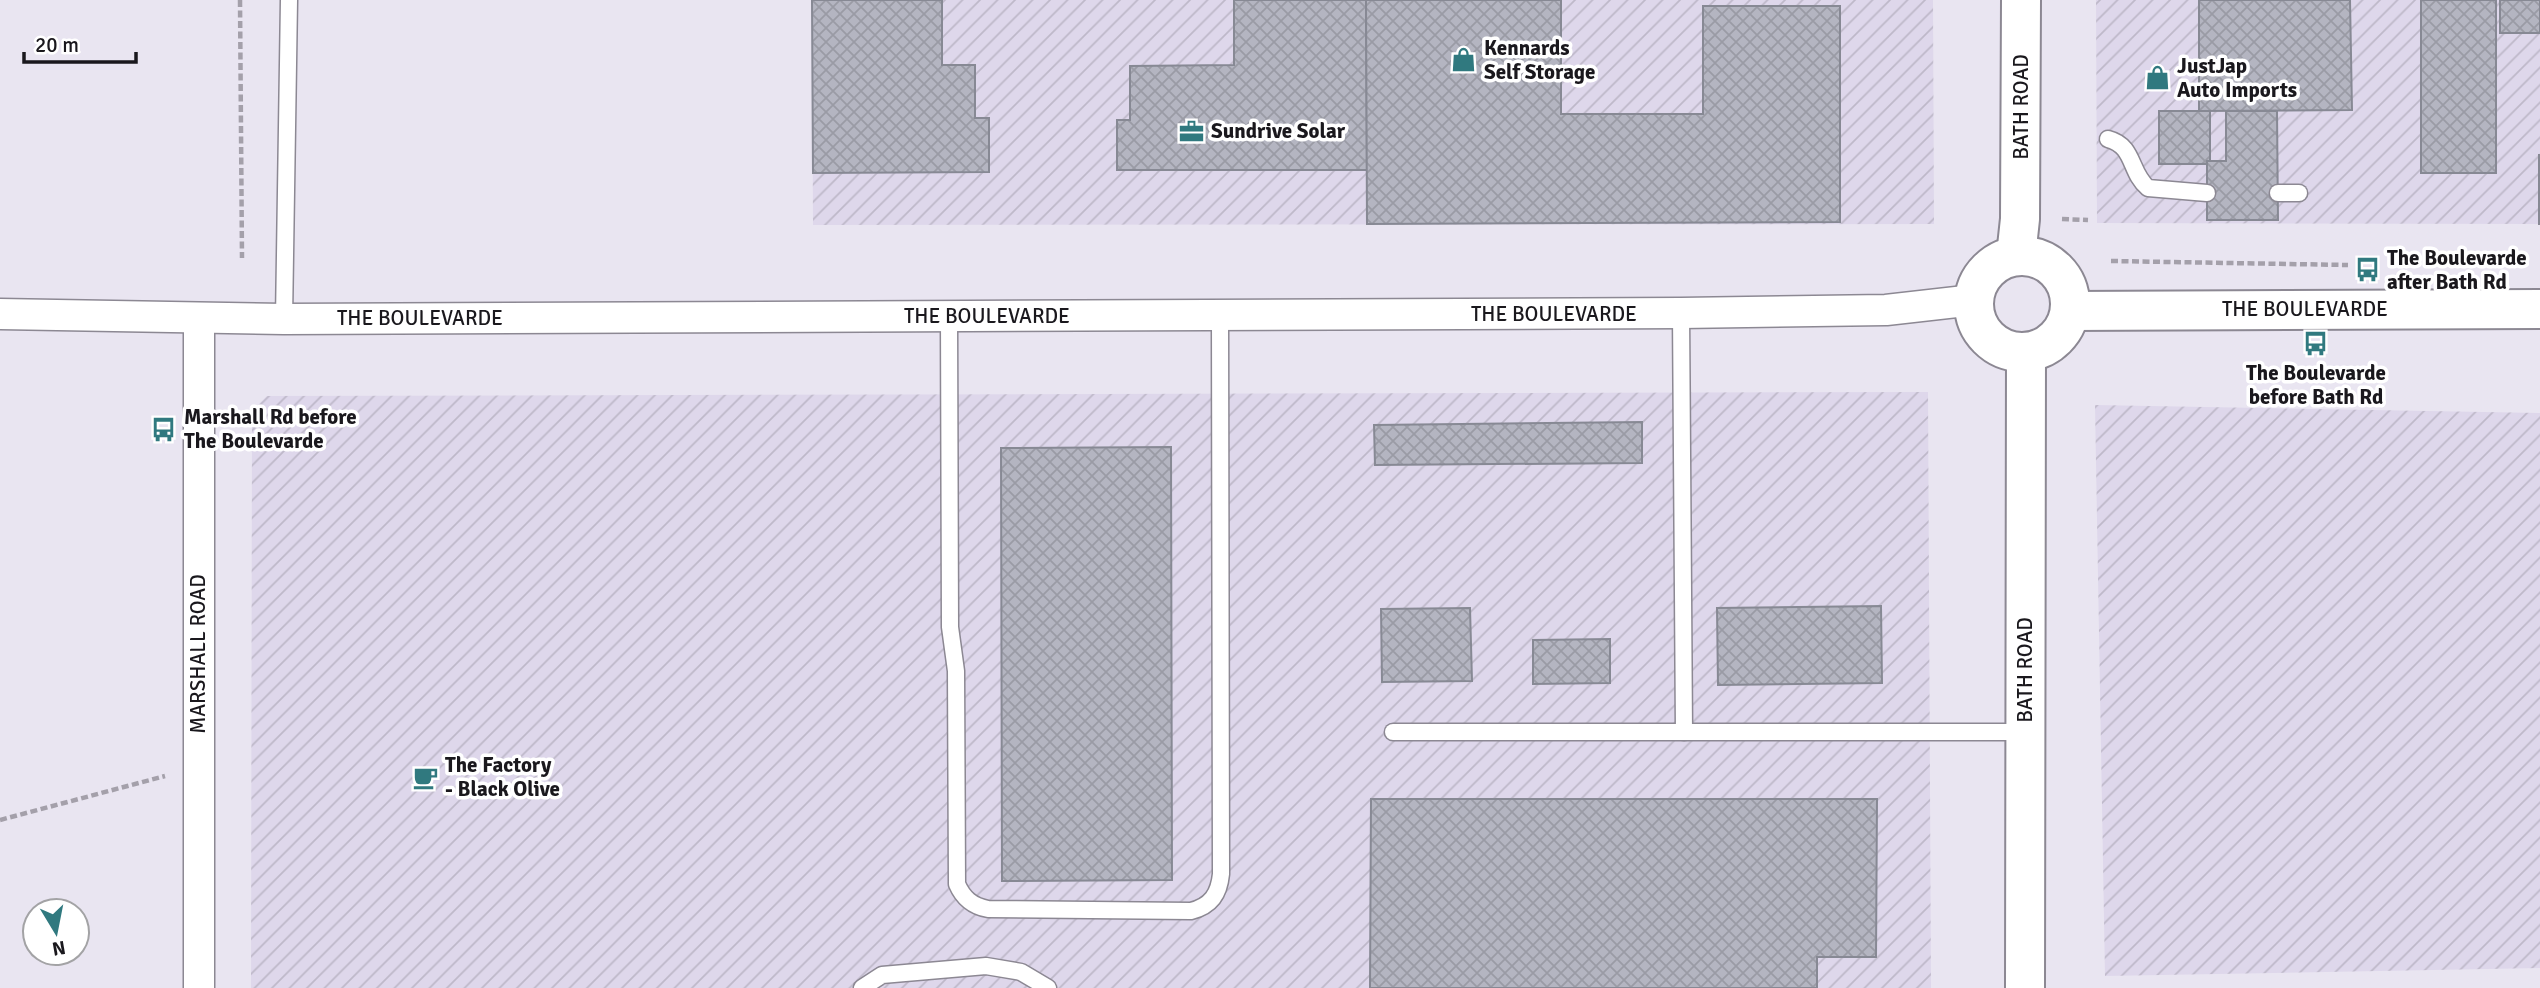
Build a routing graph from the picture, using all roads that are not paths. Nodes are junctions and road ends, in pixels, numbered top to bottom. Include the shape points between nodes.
1 (289, 0) edge
2 (2021, 0) edge
3 (2108, 139) dead end
4 (2300, 192) dead end
5 (2207, 193) dead end
6 (2277, 193) dead end
7 (2016, 256) junction
8 (1974, 300) junction
9 (2540, 309) edge
10 (2070, 311) junction
11 (1681, 313) junction
12 (0, 314) edge
13 (1220, 315) junction
14 (949, 316) junction
15 (199, 319) junction
16 (284, 319) junction
17 (2026, 352) junction
18 (1393, 732) dead end
19 (1684, 732) junction
20 (2024, 732) junction
21 (199, 988) edge
22 (862, 988) edge
23 (1048, 988) edge
24 (2025, 988) edge

1 - 16 lane
2 - 7 street, BATH ROAD
3 - 5 lane via 2120,142 2129,152 2137,177 2148,188
4 - 6 lane
7 - 8 street via 1987,270
7 - 10 street via 2045,261 2057,270 2068,289
8 - 11 street, THE BOULEVARDE via 1886,310
8 - 17 street via 1975,317 1994,343
9 - 10 street, THE BOULEVARDE
10 - 17 street via 2050,343
11 - 13 street, THE BOULEVARDE
11 - 19 lane
12 - 15 street, THE BOULEVARDE
13 - 14 street, THE BOULEVARDE
13 - 14 lane via 1221,874 1214,898 1191,911 988,909 971,903 957,884
14 - 16 street, THE BOULEVARDE
15 - 16 street, THE BOULEVARDE
15 - 21 street, MARSHALL ROAD
17 - 20 street, BATH ROAD
18 - 19 lane
19 - 20 lane
20 - 24 street, BATH ROAD
22 - 23 lane via 882,975 986,966 1021,972

